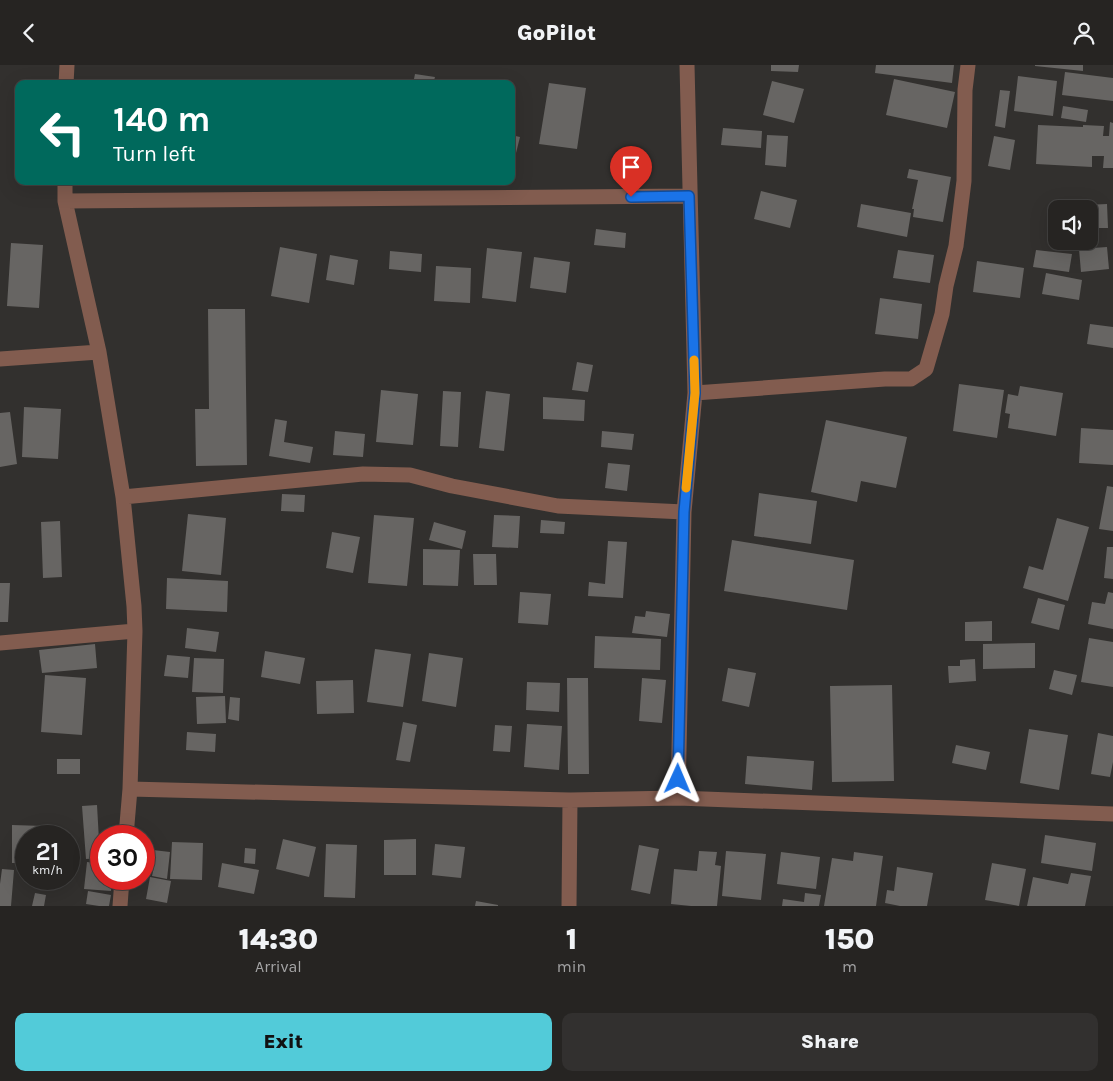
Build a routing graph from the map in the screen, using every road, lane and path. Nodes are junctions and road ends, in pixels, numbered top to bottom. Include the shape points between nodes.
1 (67, 65) edge
2 (687, 65) edge
3 (968, 65) edge
4 (66, 80) edge
5 (65, 185) edge
6 (689, 196) junction
7 (65, 201) junction
8 (99, 352) junction
9 (0, 359) edge
10 (695, 393) junction
11 (122, 497) junction
12 (684, 512) junction
13 (135, 631) junction
14 (0, 643) edge
15 (130, 789) junction
16 (678, 798) junction
17 (570, 801) junction
18 (1113, 814) edge
19 (127, 825) edge
20 (121, 890) edge
21 (120, 906) edge
22 (569, 906) edge

1 - 4 street
2 - 6 street
3 - 10 street via 964,181 956,247 926,369 911,379
5 - 7 street
6 - 7 street
6 - 10 street
7 - 8 street
8 - 9 street
8 - 11 street
10 - 12 street
11 - 12 street via 363,474 410,475 558,506
11 - 13 street
12 - 16 street
13 - 14 street
13 - 15 street
15 - 17 street
15 - 19 street
16 - 17 street
16 - 18 street
17 - 22 street
20 - 21 street

